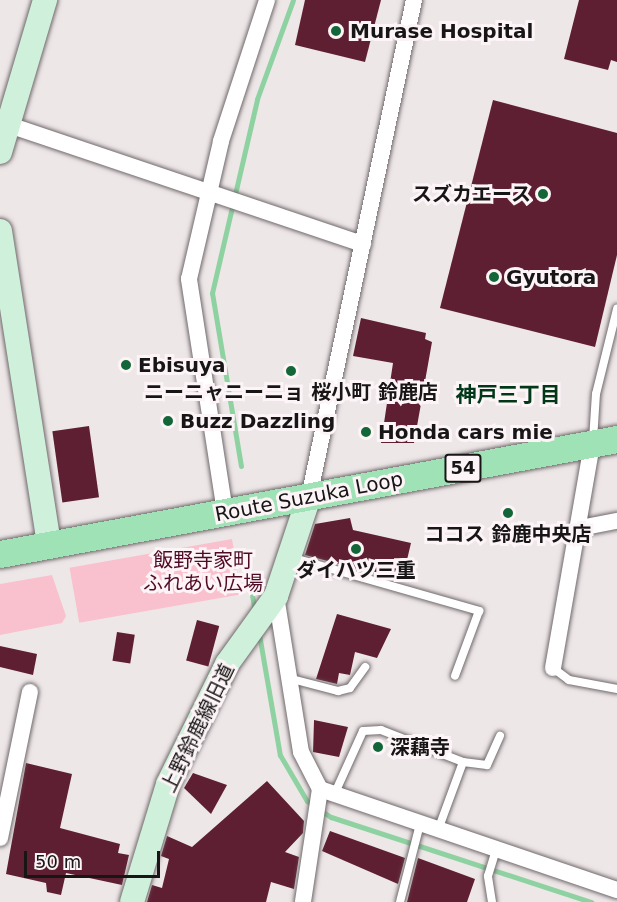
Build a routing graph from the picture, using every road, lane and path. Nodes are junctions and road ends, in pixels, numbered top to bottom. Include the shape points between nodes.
1 (45, 0) edge
2 (414, 0) edge
3 (264, 1) edge
4 (3, 123) edge
5 (0, 153) edge
6 (213, 192) junction
7 (0, 231) edge
8 (363, 244) junction
9 (617, 309) edge
10 (605, 441) edge
11 (309, 497) junction
12 (225, 512) junction
13 (617, 521) edge
14 (580, 528) junction
15 (49, 545) junction
16 (0, 554) edge
17 (290, 557) junction
18 (272, 602) junction
19 (365, 667) dead end
20 (552, 668) joint
21 (455, 676) dead end
22 (287, 678) junction
23 (617, 689) edge
24 (30, 692) dead end
25 (500, 736) dead end
26 (463, 762) junction
27 (324, 794) junction
28 (419, 828) junction
29 (438, 830) junction
30 (0, 838) edge
31 (495, 852) junction
32 (617, 890) edge
33 (132, 902) edge
34 (303, 902) edge
35 (399, 902) edge
36 (492, 902) edge

1 - 4 street
2 - 8 street
3 - 6 street
4 - 5 street
4 - 6 street
6 - 8 street
6 - 12 street via 191,262 190,293
7 - 15 street
8 - 11 street
9 - 10 lane via 596,394
10 - 11 main road, Route Suzuka Loop / 54
10 - 14 street
11 - 12 main road, Route Suzuka Loop / 54
11 - 17 street, 上野鈴鹿線旧道
12 - 15 main road, Route Suzuka Loop / 54
13 - 14 street
14 - 20 street
15 - 16 main road, Route Suzuka Loop / 54
17 - 18 street, 上野鈴鹿線旧道
17 - 21 lane via 479,611
18 - 22 street
18 - 33 street, 上野鈴鹿線旧道 via 227,664 183,749
19 - 22 lane via 350,688 338,691
20 - 23 lane via 569,680
22 - 27 street via 302,752
24 - 30 street
25 - 26 lane via 487,765
26 - 27 lane via 368,728
26 - 29 lane
27 - 28 street
27 - 34 street
28 - 29 street
28 - 35 lane
29 - 31 street
31 - 32 street
31 - 36 lane via 488,876

